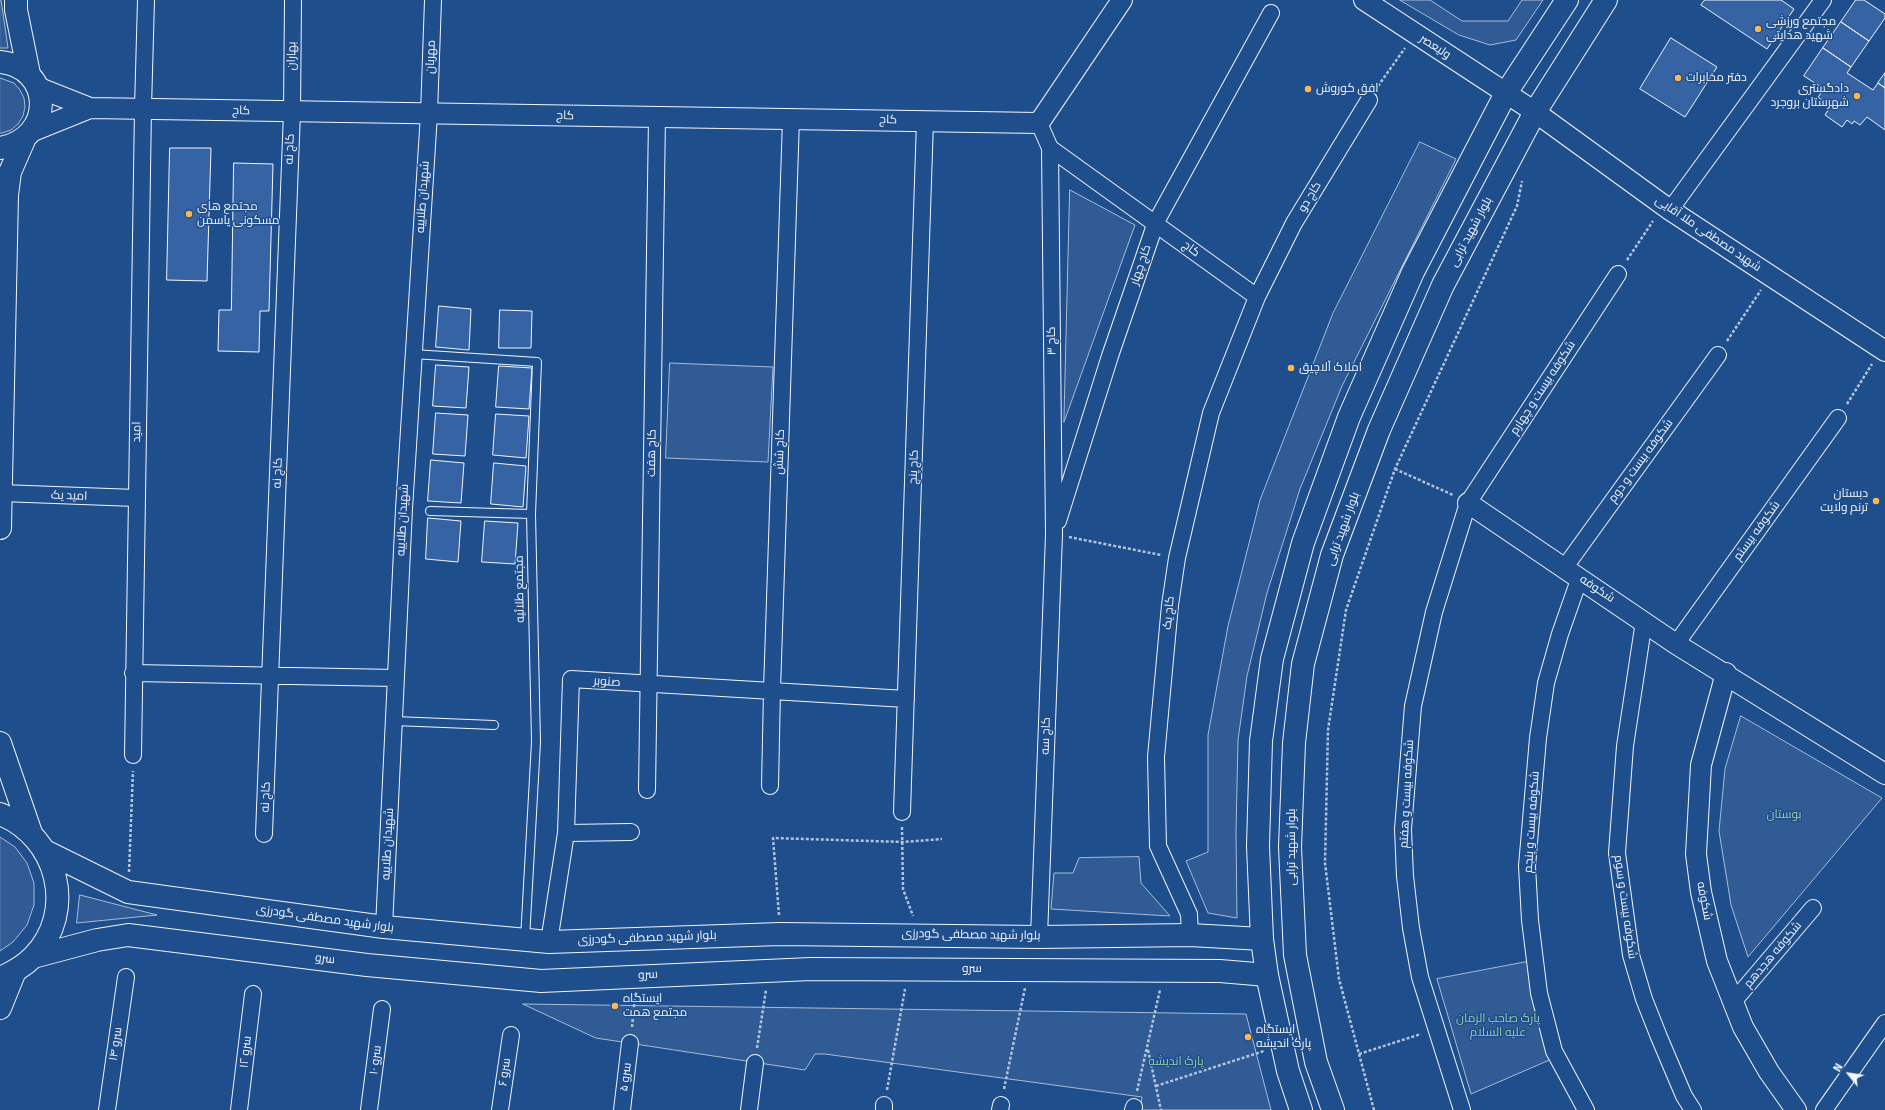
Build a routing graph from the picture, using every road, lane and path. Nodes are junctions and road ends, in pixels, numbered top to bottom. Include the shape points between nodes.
1 (16, 0) edge
2 (146, 0) edge
3 (293, 0) edge
4 (433, 0) edge
5 (1122, 0) edge
6 (1364, 0) edge
7 (1567, 0) edge
8 (1606, 0) edge
9 (1823, 0) edge
10 (1271, 13) dead end
11 (1415, 33) junction
12 (0, 62) edge
13 (33, 80) junction
14 (1506, 93) junction
15 (1369, 100) joint
16 (90, 108) junction
17 (143, 108) junction
18 (292, 112) junction
19 (1535, 112) junction
20 (429, 114) junction
21 (657, 117) junction
22 (791, 118) junction
23 (925, 121) junction
24 (1039, 122) junction
25 (28, 135) junction
26 (0, 148) edge
27 (1050, 148) junction
28 (1523, 175) dead end
29 (1667, 207) junction
30 (1156, 222) junction
31 (1618, 274) joint
32 (1771, 276) junction
33 (1257, 297) junction
34 (1884, 350) edge
35 (413, 354) junction
36 (1718, 355) joint
37 (1838, 418) joint
38 (1395, 469) junction
39 (1, 493) edge
40 (136, 498) junction
41 (1468, 502) junction
42 (430, 511) dead end
43 (531, 514) junction
44 (0, 528) edge
45 (1054, 535) junction
46 (1177, 558) junction
47 (1572, 572) junction
48 (1644, 621) junction
49 (1676, 644) junction
50 (133, 673) junction
51 (1726, 673) junction
52 (270, 677) junction
53 (396, 678) junction
54 (650, 685) junction
55 (772, 690) junction
56 (906, 699) junction
57 (394, 721) junction
58 (494, 725) dead end
59 (0, 743) edge
60 (133, 755) joint
61 (1885, 774) edge
62 (770, 786) dead end
63 (647, 790) dead end
64 (902, 812) joint
65 (0, 814) edge
66 (31, 832) junction
67 (631, 832) dead end
68 (566, 833) junction
69 (264, 834) dead end
70 (942, 839) dead end
71 (903, 842) junction
72 (45, 850) junction
73 (128, 892) junction
74 (1813, 908) dead end
75 (384, 927) junction
76 (780, 934) junction
77 (920, 935) junction
78 (1190, 935) junction
79 (1039, 937) junction
80 (1262, 939) junction
81 (525, 940) junction
82 (549, 942) junction
83 (1295, 955) junction
84 (33, 957) junction
85 (908, 968) junction
86 (1029, 969) junction
87 (1164, 970) junction
88 (769, 971) junction
89 (8, 974) edge
90 (1267, 975) junction
91 (636, 976) junction
92 (126, 977) dead end
93 (253, 994) dead end
94 (1733, 1002) junction
95 (0, 1008) edge
96 (382, 1009) dead end
97 (1885, 1023) edge
98 (1436, 1030) junction
99 (511, 1035) dead end
100 (630, 1043) joint
101 (1282, 1045) junction
102 (1147, 1047) junction
103 (1359, 1054) junction
104 (755, 1063) joint
105 (1156, 1086) junction
106 (884, 1107) edge
107 (1000, 1108) edge
108 (1133, 1108) edge
109 (107, 1110) edge
110 (240, 1110) edge
111 (369, 1110) edge
112 (500, 1110) edge
113 (622, 1110) edge
114 (749, 1110) edge
115 (1161, 1110) edge
116 (1302, 1110) edge
117 (1333, 1110) edge
118 (1374, 1110) edge
119 (1462, 1110) edge
120 (1586, 1110) edge
121 (1693, 1110) edge
122 (1796, 1110) edge
123 (1824, 1110) edge

1 - 13 main road via 16,10
2 - 17 street, امید
3 - 18 street, بهاران
4 - 20 street, مهربان
5 - 24 street
6 - 11 street, ولیعصر
7 - 14 main road
8 - 19 main road, بلوار شهید ترابی
9 - 29 street
10 - 30 street, کاج چهار
11 - 14 street, ولیعصر
11 - 15 path
12 - 13 main road via 19,67
13 - 16 street, کاج
13 - 25 main road via 40,95 41,107 39,120
14 - 19 street, ولیعصر
14 - 80 main road via 1413,272 1349,417 1303,543 1272,659 1261,741 1258,846
15 - 33 street, کاج دو via 1294,223
16 - 17 street, کاج
16 - 25 street, کاج
17 - 18 street, کاج
17 - 40 street, امید
18 - 20 street, کاج
18 - 52 street, کاج نه
19 - 29 street, شهید مصطفی ملا آقایی
19 - 83 main road, بلوار شهید ترابی via 1443,285 1379,430 1332,555 1303,664 1294,743 1290,846
20 - 21 street, کاج
20 - 35 street, شهیدان طلاییه
21 - 22 street, کاج
21 - 54 street, کاج هفت
22 - 23 street, کاج
22 - 55 street, کاج شش
23 - 24 street, کاج
23 - 56 street, کاج پنج
24 - 27 street
25 - 26 main road via 13,146
25 - 39 main road via 10,172 8,195
27 - 30 street, کاج
27 - 45 street, کاج ۳
28 - 38 path via 1517,206
29 - 31 path
29 - 32 street, شهید مصطفی ملا آقایی
30 - 33 street, کاج
30 - 45 street, کاج چهار via 1110,356
31 - 41 street, شکوفه بیست و چهارم
32 - 34 street, شهید مصطفی ملا آقایی
32 - 36 path
33 - 46 street, کاج یک via 1212,414
34 - 37 path
35 - 43 lane, مجتمع طلائیه via 537,362
35 - 53 street, شهیدان طلاییه
36 - 47 street, شکوفه بیست و دوم
37 - 49 street, شکوفه بیستم
38 - 41 path
38 - 103 path via 1346,610 1328,730 1325,863 1339,978
39 - 40 street, امید یک
39 - 44 main road
40 - 50 street, امید
41 - 47 street, شکوفه
41 - 98 street, شکوفه بیست و هفتم via 1434,612 1413,706 1403,829 1411,928 1420,977
42 - 43 lane
43 - 81 lane, مجتمع طلائیه via 536,742
45 - 46 path
45 - 79 street, کاج سه
46 - 78 street, کاج یک via 1170,605 1156,757 1158,846 1189,914
47 - 48 street, شکوفه
47 - 120 street, شکوفه بیست و پنجم via 1560,634 1546,683 1538,738 1527,866 1530,920 1539,993 1554,1051
48 - 49 street, شکوفه
48 - 121 street, شکوفه بیست و سوم via 1625,746 1617,853 1631,955 1644,999 1684,1096
49 - 51 street, شکوفه
50 - 52 street
50 - 60 street, امید
51 - 61 street, شکوفه
51 - 94 street, شکوفه via 1702,765 1696,854 1701,892 1717,961
52 - 53 street
52 - 69 street, کاج نه
53 - 57 street, شهیدان طلاییه
54 - 55 street, صنوبر
54 - 63 street, کاج هفت
54 - 68 street, صنوبر via 571,680
55 - 56 street, صنوبر
55 - 62 street, کاج شش
56 - 64 street, کاج پنج
57 - 58 lane
57 - 75 street, شهیدان طلاییه
59 - 66 main road
60 - 73 path
64 - 71 path
65 - 66 main road via 13,819
66 - 72 main road
67 - 68 street
68 - 82 street, صنوبر
70 - 71 path
71 - 76 path via 773,838
71 - 77 path via 904,889
72 - 73 main road, بلوار شهید مصطفی گودرزی
72 - 84 main road via 54,872 58,894 55,917 47,938
73 - 75 main road, بلوار شهید مصطفی گودرزی
74 - 94 street, شکوفه هجدهم
75 - 81 main road, بلوار شهید مصطفی گودرزی
76 - 77 main road, بلوار شهید مصطفی گودرزی
76 - 82 main road, بلوار شهید مصطفی گودرزی
77 - 79 main road, بلوار شهید مصطفی گودرزی
78 - 79 main road, بلوار شهید مصطفی گودرزی
78 - 80 main road, بلوار شهید مصطفی گودرزی
80 - 83 main road
80 - 90 main road
81 - 82 main road, بلوار شهید مصطفی گودرزی
83 - 90 main road
83 - 117 main road, بلوار شهید ترابی via 1316,1062
84 - 89 main road
84 - 91 main road, سرو via 128,935 368,965 541,981
85 - 86 main road, سرو
85 - 88 main road, سرو
85 - 106 path
86 - 87 main road, سرو
86 - 107 path
87 - 90 main road, سرو
87 - 102 path
88 - 91 main road, سرو
88 - 104 path
89 - 95 main road
90 - 101 main road
91 - 100 path
92 - 109 street, سرو ۱۴
93 - 110 street, سرو ۱۲
94 - 122 street, شکوفه via 1769,1072
96 - 111 street, سرو ۱۰
97 - 123 street
98 - 103 path
98 - 119 street, شکوفه بیست و هفتم
99 - 112 street, سرو ۶
100 - 113 street, سرو ۵
101 - 105 path
101 - 116 main road
102 - 105 path
102 - 108 path
103 - 118 path
104 - 114 street
105 - 115 path

